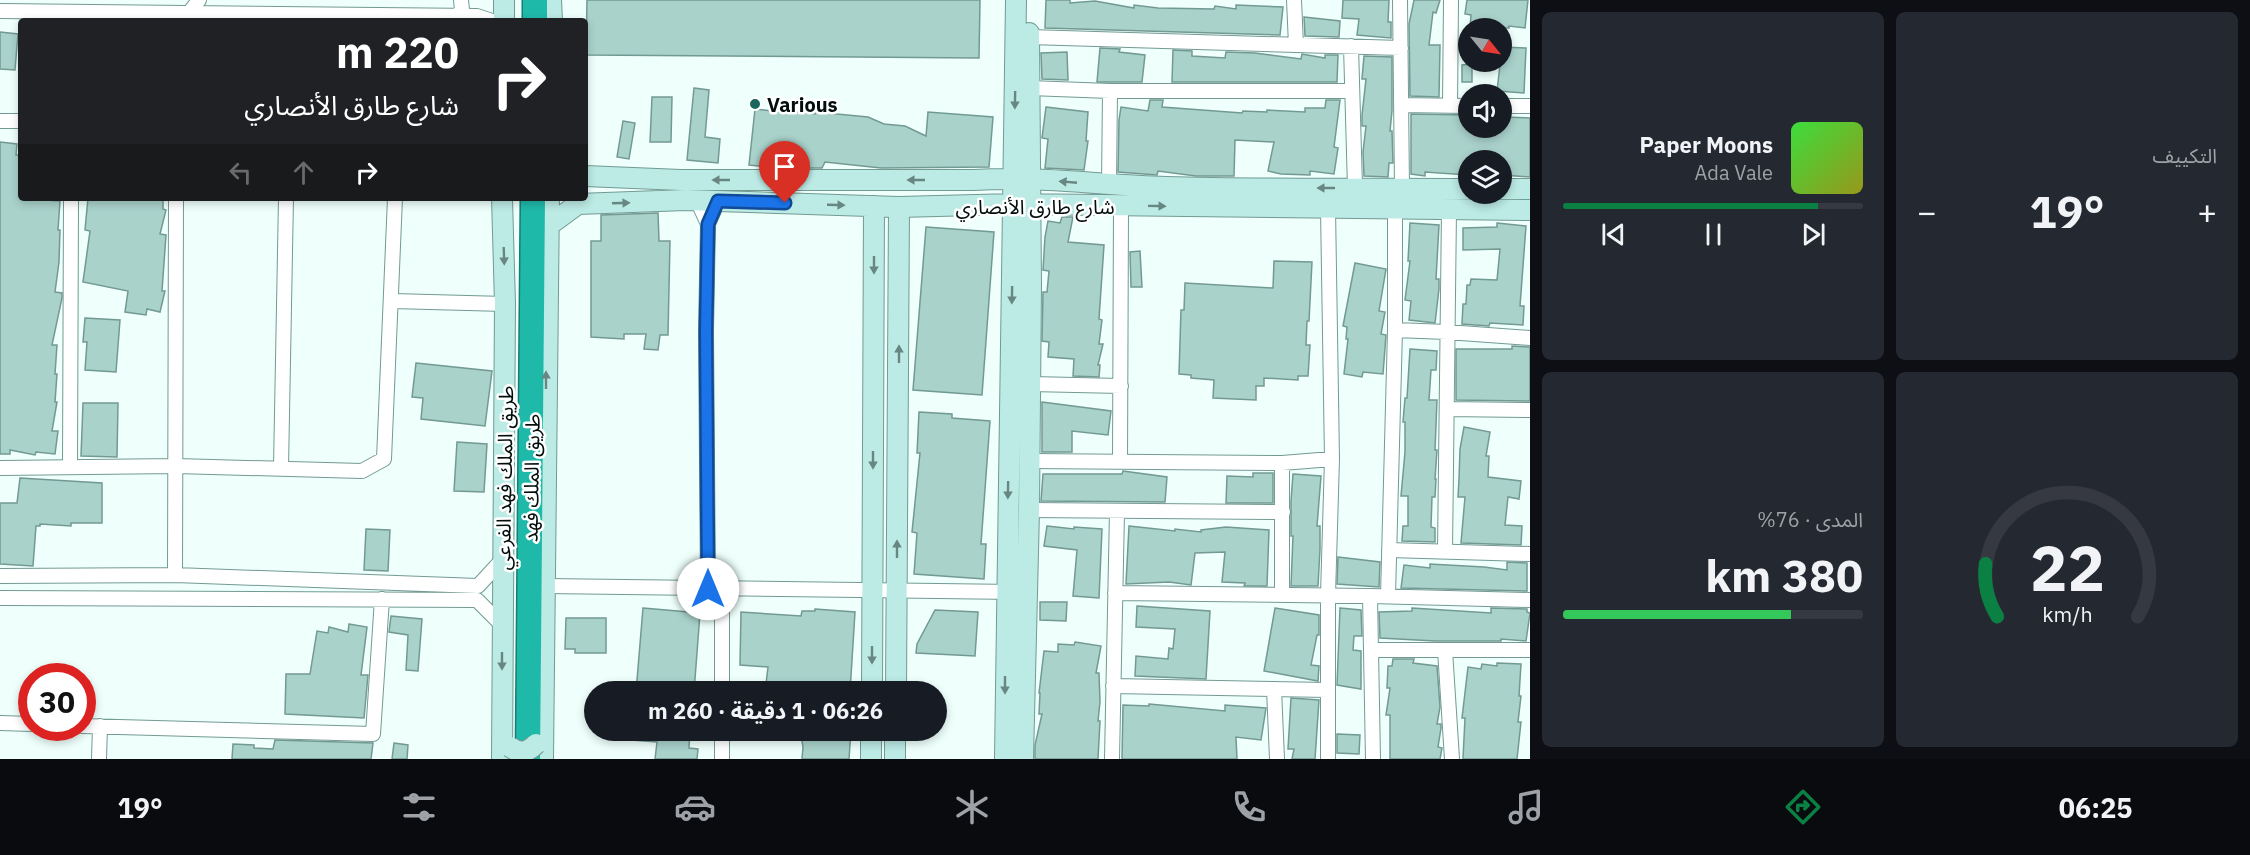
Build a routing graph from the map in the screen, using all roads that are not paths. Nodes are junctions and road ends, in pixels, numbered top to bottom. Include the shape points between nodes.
1 (199, 0) edge
2 (461, 0) edge
3 (504, 0) edge
4 (521, 0) edge
5 (535, 0) edge
6 (551, 0) edge
7 (1016, 0) edge
8 (1028, 0) edge
9 (1294, 0) edge
10 (1400, 0) edge
11 (1451, 0) edge
12 (0, 10) edge
13 (181, 16) edge
14 (457, 16) junction
15 (483, 18) edge
16 (504, 18) edge
17 (521, 18) edge
18 (535, 18) edge
19 (552, 18) edge
20 (1029, 38) junction
21 (1296, 45) junction
22 (1351, 46) junction
23 (1401, 48) junction
24 (1029, 88) junction
25 (1110, 91) junction
26 (1352, 91) junction
27 (1401, 105) junction
28 (1450, 106) junction
29 (1458, 106) edge
30 (1512, 106) edge
31 (1530, 106) edge
32 (0, 121) edge
33 (18, 121) edge
34 (588, 176) edge
35 (1022, 178) junction
36 (1109, 185) junction
37 (1354, 188) junction
38 (1402, 188) junction
39 (1458, 189) edge
40 (1512, 189) edge
41 (1530, 189) edge
42 (697, 200) junction
43 (71, 201) edge
44 (176, 201) edge
45 (286, 201) edge
46 (395, 201) edge
47 (502, 201) edge
48 (520, 201) edge
49 (533, 201) edge
50 (549, 201) edge
51 (718, 201) junction
52 (1022, 204) junction
53 (874, 206) junction
54 (1121, 206) junction
55 (899, 207) junction
56 (1328, 208) junction
57 (1395, 209) junction
58 (1449, 209) junction
59 (1530, 210) edge
60 (708, 224) junction
61 (548, 225) junction
62 (392, 301) junction
63 (505, 304) junction
64 (1395, 330) junction
65 (1448, 332) junction
66 (1530, 338) edge
67 (1030, 384) junction
68 (1121, 386) junction
69 (1447, 410) junction
70 (1530, 410) edge
71 (1332, 459) junction
72 (1029, 461) junction
73 (1120, 462) junction
74 (1282, 463) junction
75 (176, 466) junction
76 (70, 467) junction
77 (0, 468) edge
78 (281, 468) junction
79 (1029, 510) junction
80 (1117, 511) junction
81 (1283, 512) junction
82 (1389, 550) junction
83 (1445, 552) junction
84 (1530, 554) edge
85 (503, 559) junction
86 (175, 575) junction
87 (0, 576) edge
88 (544, 586) junction
89 (708, 589) junction
90 (722, 589) junction
91 (897, 589) junction
92 (872, 590) junction
93 (1006, 592) junction
94 (1027, 592) junction
95 (1115, 593) junction
96 (1282, 595) junction
97 (1328, 595) junction
98 (1370, 596) junction
99 (1388, 596) junction
100 (0, 598) edge
101 (382, 599) junction
102 (1530, 600) edge
103 (502, 626) junction
104 (1371, 650) junction
105 (1446, 650) junction
106 (1530, 650) edge
107 (722, 681) edge
108 (872, 681) edge
109 (896, 681) edge
110 (1113, 686) junction
111 (1274, 689) junction
112 (1328, 690) junction
113 (0, 723) edge
114 (18, 724) edge
115 (96, 726) edge
116 (100, 726) junction
117 (722, 741) edge
118 (872, 741) edge
119 (895, 741) edge
120 (523, 749) edge
121 (99, 759) edge
122 (722, 759) edge
123 (871, 759) edge
124 (895, 759) edge
125 (1005, 759) edge
126 (1023, 759) edge
127 (1112, 759) edge
128 (1277, 759) edge
129 (1328, 759) edge
130 (1373, 759) edge
131 (1452, 759) edge

1 - 13 street
2 - 14 street via 462,10
3 - 16 street
4 - 17 highway
5 - 18 highway
6 - 19 street
7 -> 35 street
8 - 20 street
9 - 21 street
10 - 23 street
11 - 28 street
12 - 13 street
13 - 14 street
14 - 15 street
20 - 21 street
20 - 24 street
21 - 22 street
22 - 23 street
22 - 26 street
23 - 27 street
24 - 25 street
24 - 35 street
25 - 26 street
25 - 36 street
26 - 37 street
27 - 28 street
27 - 38 street
28 - 29 street
30 - 31 street
32 - 33 street
35 -> 34 street, شارع طارق الأنصاري via 681,180
36 -> 35 street, شارع طارق الأنصاري
35 - 52 street
37 -> 36 street, شارع طارق الأنصاري
37 - 38 street, شارع طارق الأنصاري
38 - 39 street, شارع طارق الأنصاري
40 - 41 street
42 - 51 street, شارع طارق الأنصاري
42 - 60 street
61 -> 42 street, شارع طارق الأنصاري via 578,204
43 - 76 street
44 - 75 street
45 - 78 street
46 - 62 street
47 -> 63 street, طريق الملك فهد الفرعي
48 - 120 highway, طريق الملك فهد
49 - 120 highway, طريق الملك فهد
50 - 61 street, طريق الملك فهد الفرعي
51 -> 53 street, شارع طارق الأنصاري
51 - 60 street
52 - 54 street, شارع طارق الأنصاري
52 - 55 street, شارع طارق الأنصاري
52 - 67 street
52 -> 93 street
53 - 55 street, شارع طارق الأنصاري
53 -> 92 street
54 -> 56 street, شارع طارق الأنصاري
54 - 68 street
91 -> 55 street
56 - 57 street, شارع طارق الأنصاري
56 - 71 street
57 - 58 street, شارع طارق الأنصاري
57 - 64 street
58 - 59 street, شارع طارق الأنصاري
58 - 65 street
60 - 89 street
88 -> 61 street, طريق الملك فهد الفرعي
62 - 63 street
62 - 78 street via 384,459 362,471
63 - 85 street, طريق الملك فهد الفرعي
64 - 65 street
64 - 82 street
65 - 66 street
65 - 69 street
67 - 68 street
67 - 72 street
68 - 73 street
69 - 70 street
69 - 83 street
71 - 74 street
71 - 97 street
72 - 73 street
72 - 79 street
73 - 74 street
74 - 81 street
75 - 76 street
75 - 78 street
75 - 86 street
76 - 77 street
79 - 80 street
79 - 94 street
80 - 81 street
80 - 95 street
81 - 96 street
82 - 83 street
82 - 99 street
83 - 84 street
85 - 86 street via 478,586
85 - 103 street, طريق الملك فهد الفرعي
86 - 87 street
88 - 89 street
88 - 120 street, طريق الملك فهد الفرعي
89 - 90 street
90 - 92 street
90 - 107 street
91 - 92 street
91 - 93 street
91 - 109 street
92 -> 108 street
93 - 94 street
93 -> 125 street
94 - 126 street
95 - 96 street
95 - 110 street
96 - 97 street
97 - 98 street
97 - 112 street
98 - 99 street
98 - 104 street
99 - 102 street
100 - 101 street
101 - 103 street via 477,600
101 - 116 street via 373,734
103 -> 120 street, طريق الملك فهد الفرعي
104 - 105 street
104 - 130 street
105 - 106 street
105 - 131 street
110 - 111 street
110 - 127 street
111 - 112 street
111 - 128 street
112 - 129 street
113 - 114 street
115 - 116 street
116 - 121 street
117 - 122 street
118 - 123 street
119 - 124 street

